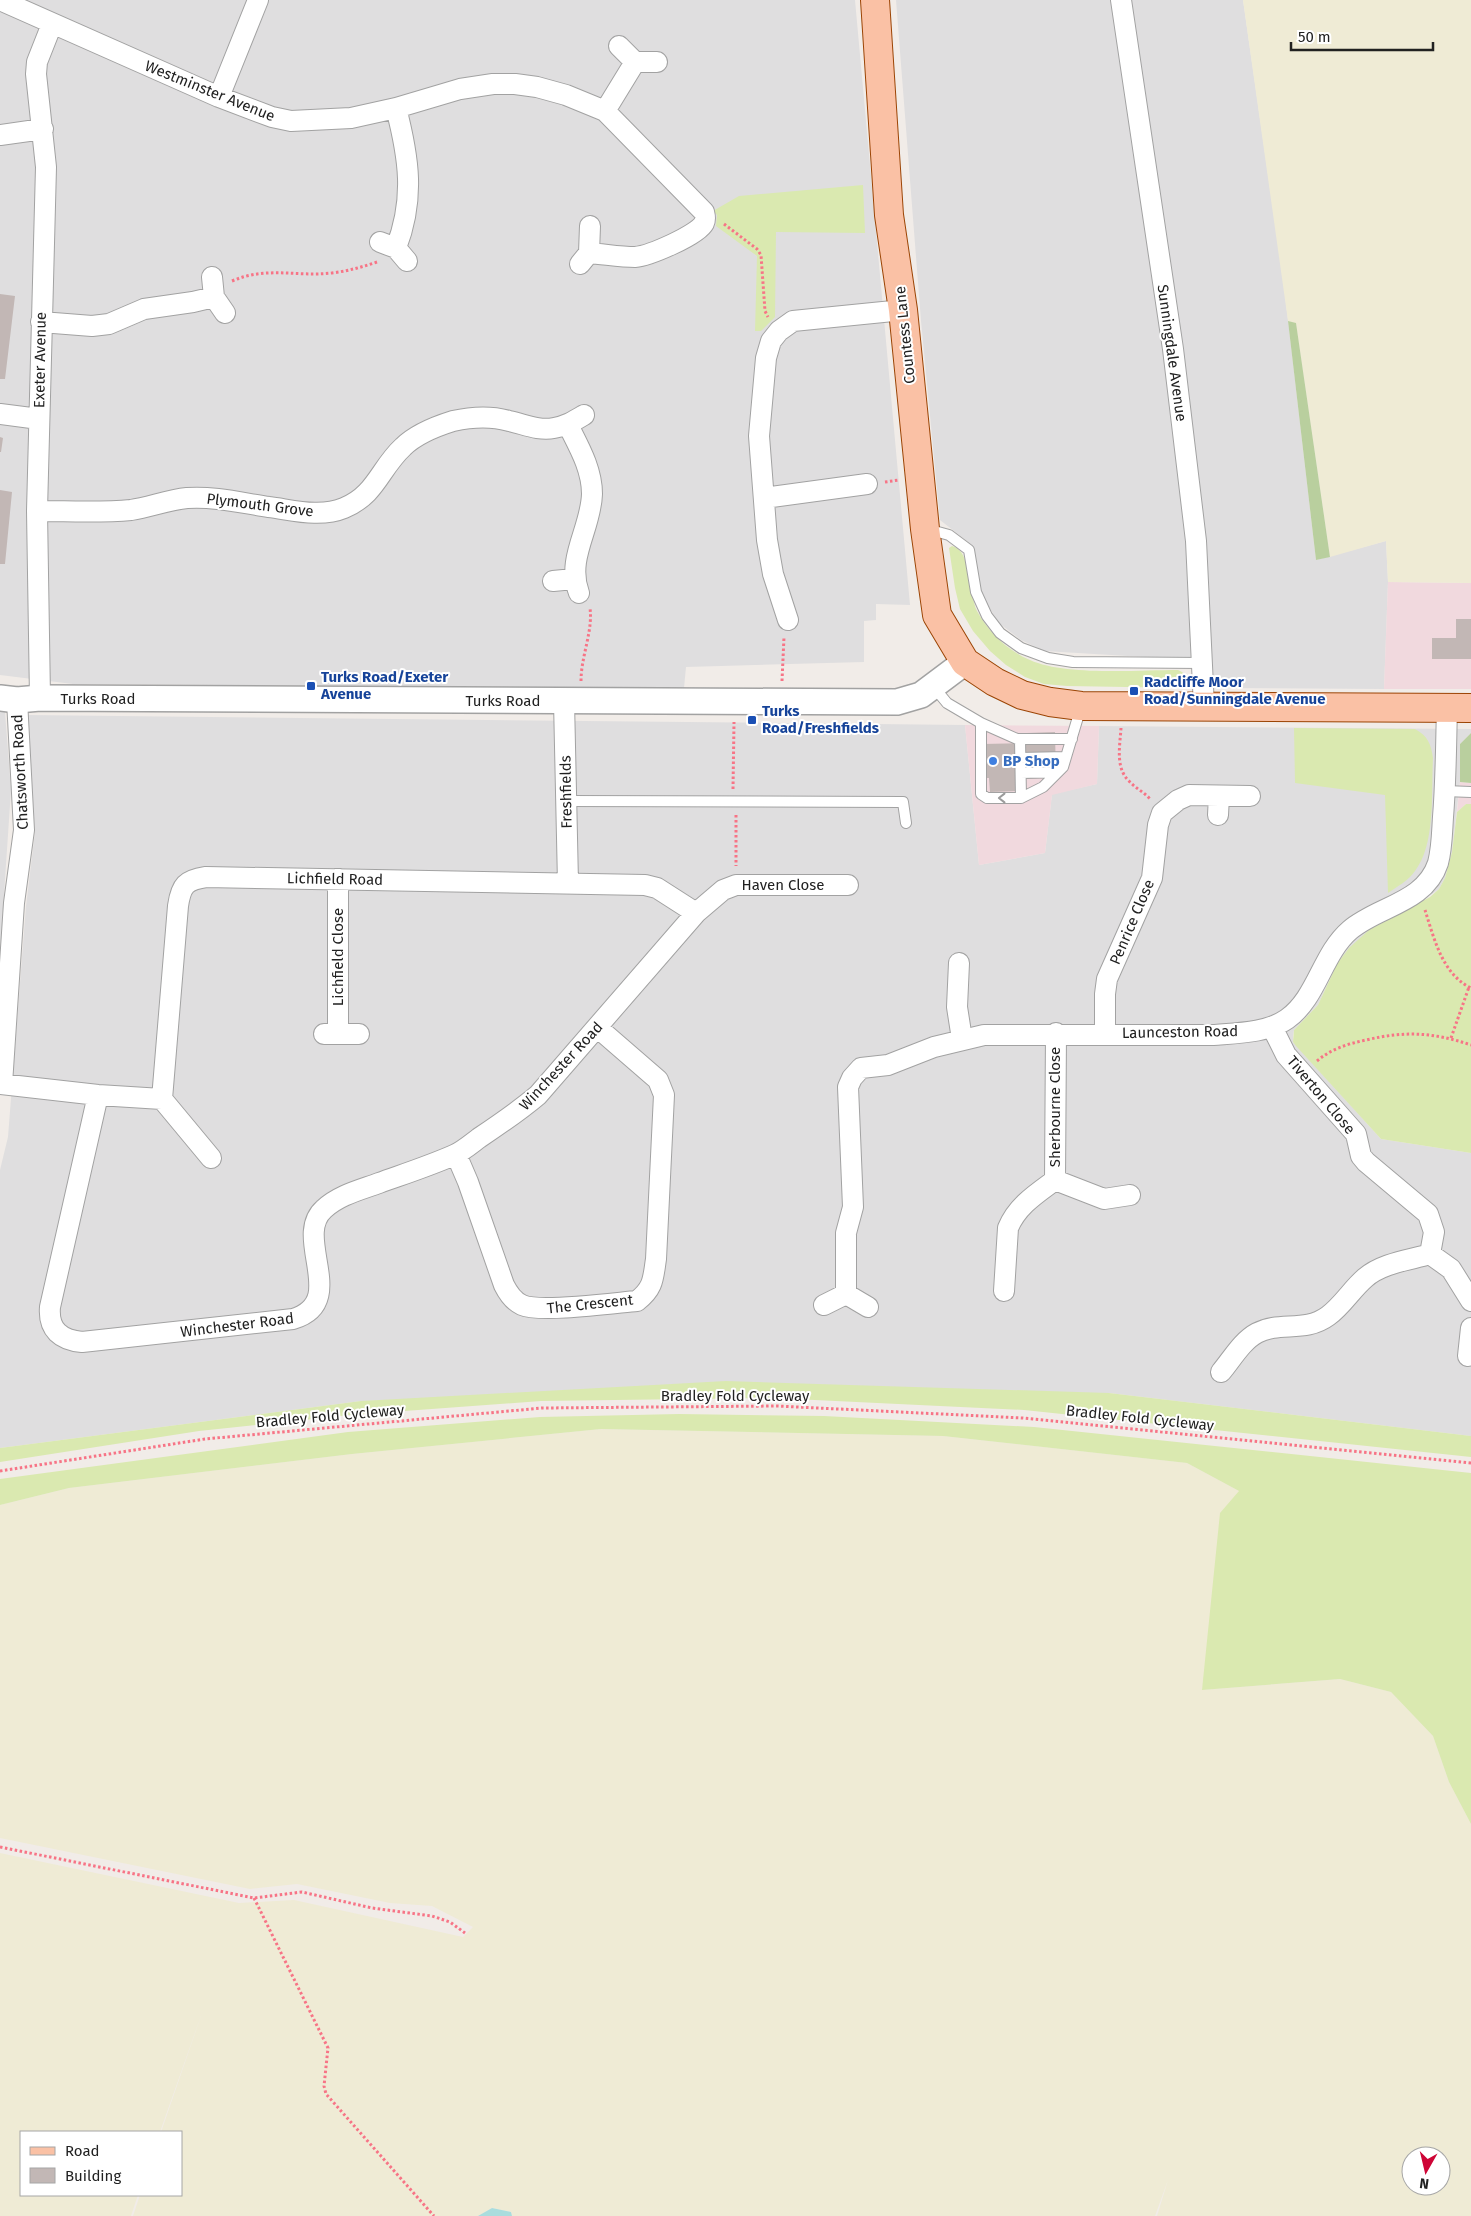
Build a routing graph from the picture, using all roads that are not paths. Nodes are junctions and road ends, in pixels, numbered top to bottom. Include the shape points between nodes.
1 (0, 0) edge
2 (258, 0) edge
3 (876, 0) edge
4 (1121, 0) edge
5 (52, 24) junction
6 (619, 46) dead end
7 (635, 62) junction
8 (657, 62) dead end
9 (219, 97) junction
10 (396, 108) junction
11 (605, 112) junction
12 (43, 129) junction
13 (0, 134) edge
14 (590, 226) dead end
15 (394, 251) road end
16 (216, 294) road end
17 (903, 310) junction
18 (41, 322) junction
19 (0, 414) edge
20 (39, 419) junction
21 (867, 484) road end
22 (764, 498) junction
23 (37, 511) junction
24 (925, 529) junction
25 (553, 581) dead end
26 (788, 620) road end
27 (965, 662) junction
28 (1203, 662) junction
29 (933, 686) junction
30 (19, 699) edge
31 (573, 701) junction
32 (1081, 706) junction
33 (1204, 707) junction
34 (1459, 708) edge
35 (980, 723) junction
36 (1020, 739) junction
37 (1072, 739) junction
38 (1020, 758) junction
39 (1066, 758) junction
40 (1058, 772) junction
41 (1020, 773) junction
42 (1445, 791) junction
43 (1471, 792) edge
44 (1250, 796) dead end
45 (1021, 798) junction
46 (566, 801) junction
47 (906, 823) dead end
48 (338, 879) junction
49 (568, 883) junction
50 (848, 885) dead end
51 (7, 902) edge
52 (696, 913) junction
53 (960, 961) dead end
54 (1272, 1027) junction
55 (598, 1028) junction
56 (1056, 1033) junction
57 (1105, 1033) junction
58 (359, 1034) dead end
59 (962, 1039) junction
60 (1, 1084) edge
61 (98, 1095) junction
62 (162, 1099) junction
63 (456, 1154) junction
64 (211, 1158) dead end
65 (1055, 1180) junction
66 (1134, 1193) dead end
67 (1430, 1254) junction
68 (1004, 1291) dead end
69 (846, 1294) junction
70 (1471, 1301) edge
71 (824, 1305) dead end
72 (868, 1307) dead end
73 (1221, 1372) dead end

1 - 5 street, Westminster Avenue
2 - 9 street
3 - 17 main road, Countess Lane via 889,215
4 - 28 street, Sunningdale Avenue via 1173,349 1196,541
5 - 9 street, Westminster Avenue
5 - 12 street, Exeter Avenue via 36,74
6 - 7 street
7 - 8 street
7 - 11 street
9 - 10 street, Westminster Avenue via 291,121 351,118
10 - 11 street, Westminster Avenue via 460,89 515,84 566,95
10 - 15 street via 406,146 409,183 406,222
11 - 14 street, Westminster Avenue via 704,212 705,218 699,229 671,246 635,257 584,258
12 - 13 street
12 - 18 street, Exeter Avenue via 46,167
16 - 18 street via 192,302 144,310 109,324
17 - 22 street via 793,321 771,341 759,413
17 - 24 main road, Countess Lane
18 - 20 street, Exeter Avenue
19 - 20 street
20 - 23 street, Exeter Avenue
21 - 22 street via 840,494
22 - 26 street via 773,574 772,596
23 - 25 street, Plymouth Grove via 129,510 186,498 209,498 322,513 358,501 373,488 404,446 420,434 452,422 488,418 552,429 576,420 592,494 590,511 575,565 576,586
23 - 30 street, Exeter Avenue
24 - 27 main road, Countess Lane via 936,615
24 - 28 lane via 949,534 970,550 976,592 987,616 1000,633 1021,648 1048,658 1073,662
27 - 29 street, Turks Road
27 - 32 main road via 1022,695
28 - 33 street, Sunningdale Avenue
29 - 31 street, Turks Road via 921,695 897,702
29 - 35 lane via 947,704
30 - 31 street, Turks Road
30 - 51 street, Chatsworth Road via 24,830
31 - 46 street, Freshfields
32 - 33 main road
32 - 37 lane
33 - 34 main road
34 - 42 street, Launceston Road
35 - 36 lane
45 -> 35 lane via 986,798 981,794
36 - 37 lane
36 - 38 lane
37 - 39 lane
38 - 39 lane
38 - 41 lane
39 - 40 lane
40 - 41 lane
40 - 45 lane via 1043,787
41 - 45 lane
42 - 43 lane
42 - 54 street, Launceston Road via 1438,862 1432,876 1402,902 1350,930 1334,948 1306,1000 1296,1012
44 - 57 street, Penrice Close via 1218,805 1189,795 1162,813 1152,878 1108,979
46 - 47 lane via 903,802
46 - 49 street, Freshfields
48 - 49 street, Lichfield Road
48 - 58 street, Lichfield Close via 331,1034
48 - 62 street, Lichfield Road via 206,877 193,879 184,885 179,894
49 - 52 street, Lichfield Road via 645,884
50 - 52 street, Haven Close via 736,885 723,890
51 - 60 street, Chatsworth Road
52 - 55 street, Winchester Road
53 - 59 street via 957,1007
54 - 57 street, Launceston Road via 1214,1034
54 - 67 street, Tiverton Close via 1286,1055 1356,1134 1361,1156 1366,1162 1428,1214 1434,1232
55 - 63 street, Winchester Road via 538,1095
55 - 63 street, The Crescent via 658,1080 664,1095 656,1259 648,1293 637,1301 541,1309 521,1305 504,1285
56 - 57 street, Launceston Road
56 - 59 street, Launceston Road via 1003,1033
56 - 65 street, Sherbourne Close
59 - 69 street, Launceston Road via 888,1065 861,1068 852,1078 848,1087 848,1104 853,1207 846,1234
60 - 61 street
61 - 62 street
61 - 63 street, Winchester Road via 50,1307 49,1316 55,1331 70,1341 305,1316 318,1297 314,1235 321,1211 348,1194
62 - 64 street
65 - 66 street, Sherbourne Close via 1104,1199
65 - 68 street, Sherbourne Close via 1012,1218 1008,1228 1014,1262
67 - 70 street via 1450,1268
67 - 73 street via 1379,1269 1367,1276 1327,1316 1312,1325 1273,1328 1235,1342
69 - 71 street
69 - 72 street

